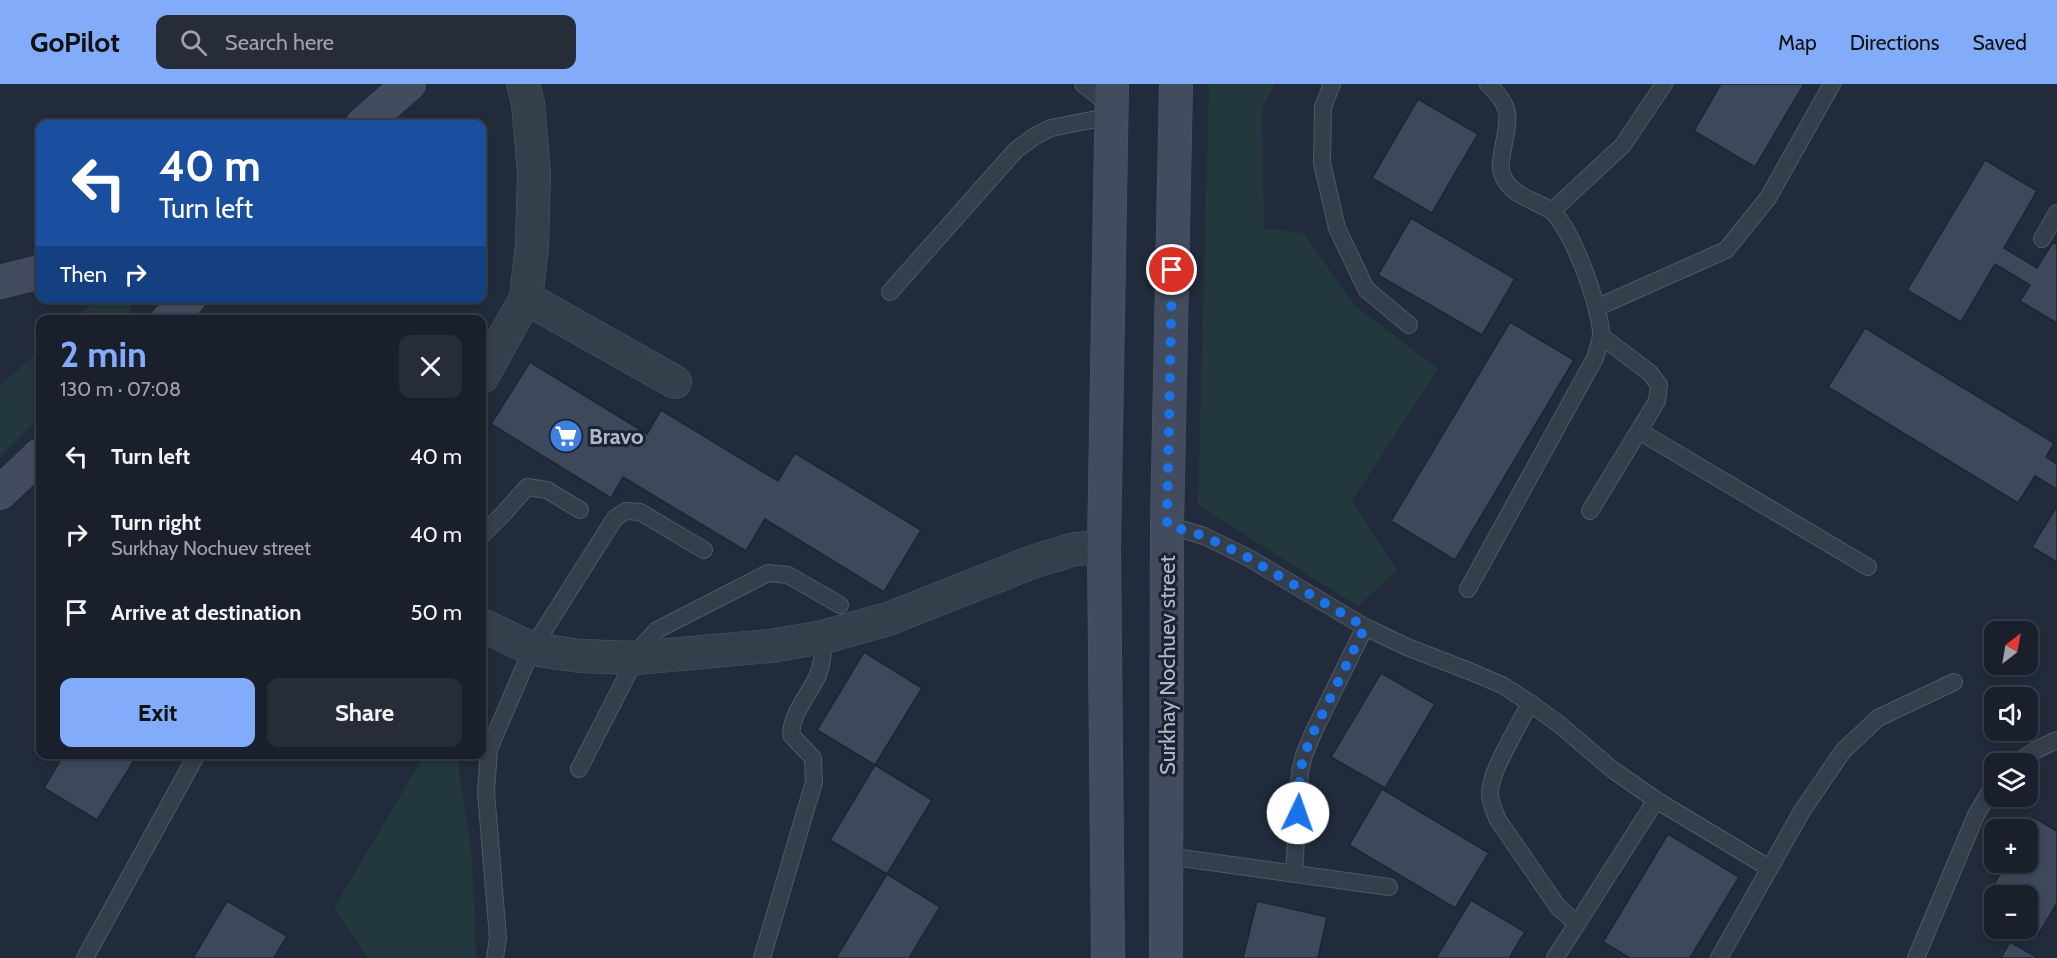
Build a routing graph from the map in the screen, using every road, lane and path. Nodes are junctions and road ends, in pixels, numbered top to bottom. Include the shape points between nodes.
1 (409, 84) edge
2 (523, 84) edge
3 (1083, 84) edge
4 (1176, 84) edge
5 (1332, 84) edge
6 (1488, 84) edge
7 (1664, 84) edge
8 (1832, 84) edge
9 (1112, 102) edge
10 (368, 120) edge
11 (1552, 211) junction
12 (2057, 213) edge
13 (2042, 238) dead end
14 (36, 273) edge
15 (0, 282) edge
16 (890, 292) dead end
17 (526, 298) junction
18 (184, 303) edge
19 (1598, 307) junction
20 (173, 315) edge
21 (1409, 324) dead end
22 (1601, 336) junction
23 (486, 370) edge
24 (675, 382) dead end
25 (1639, 431) junction
26 (36, 459) edge
27 (0, 493) edge
28 (580, 510) dead end
29 (1590, 511) dead end
30 (1167, 525) junction
31 (486, 531) edge
32 (1104, 547) junction
33 (704, 550) dead end
34 (1868, 567) dead end
35 (1468, 589) dead end
36 (840, 605) dead end
37 (486, 627) edge
38 (1365, 627) junction
39 (823, 637) junction
40 (531, 649) junction
41 (636, 658) junction
42 (1954, 682) dead end
43 (1530, 703) junction
44 (2057, 740) edge
45 (2032, 753) edge
46 (194, 759) edge
47 (579, 769) dead end
48 (1656, 800) junction
49 (1984, 802) edge
50 (1167, 856) junction
51 (1769, 868) junction
52 (1294, 874) junction
53 (1389, 888) dead end
54 (1577, 924) junction
55 (85, 958) edge
56 (495, 958) edge
57 (762, 958) edge
58 (1108, 958) edge
59 (1166, 958) edge
60 (1556, 958) edge
61 (1719, 958) edge
62 (1916, 958) edge

1 - 10 street
2 - 17 street via 534,173
3 - 9 lane
4 - 30 street, Surkhay Nochuev street
5 - 21 lane via 1323,107 1323,163 1336,228 1366,289
6 - 11 lane via 1503,98 1509,115 1500,168 1504,180 1516,192
7 - 11 lane via 1623,145
8 - 19 lane via 1768,198 1726,250
9 - 16 lane via 1035,136 1016,150
9 - 32 street
11 - 19 lane via 1566,228
12 - 13 lane
14 - 15 street
17 - 23 street
17 - 24 street
18 - 20 street
19 - 22 lane
22 - 25 lane via 1650,373 1659,385 1657,401
22 - 35 lane via 1595,358
25 - 29 lane
25 - 34 lane
26 - 27 street
28 - 31 lane via 547,490 527,487
30 - 38 lane via 1204,536 1247,557
30 - 50 street, Surkhay Nochuev street
32 - 39 street via 1075,549 1035,561 888,619
32 - 58 street
33 - 40 lane via 640,512 626,511 615,518
36 - 41 lane via 788,575 768,573 657,630
37 - 40 street
38 - 43 lane via 1502,686
38 - 52 lane via 1304,755
39 - 41 street via 770,646
39 - 57 lane via 817,676 791,723 791,735 813,758 814,782
40 - 41 street
40 - 56 lane via 489,749 486,792 498,938
41 - 47 lane
42 - 51 lane via 1878,718 1859,734 1802,811
43 - 48 lane
43 - 54 lane via 1497,768 1489,791 1492,807 1558,907
44 - 45 lane
46 - 55 lane
48 - 51 lane
48 - 54 lane
49 - 62 lane
50 - 52 lane
50 - 59 street, Surkhay Nochuev street
51 - 61 lane
52 - 53 lane
54 - 60 lane

